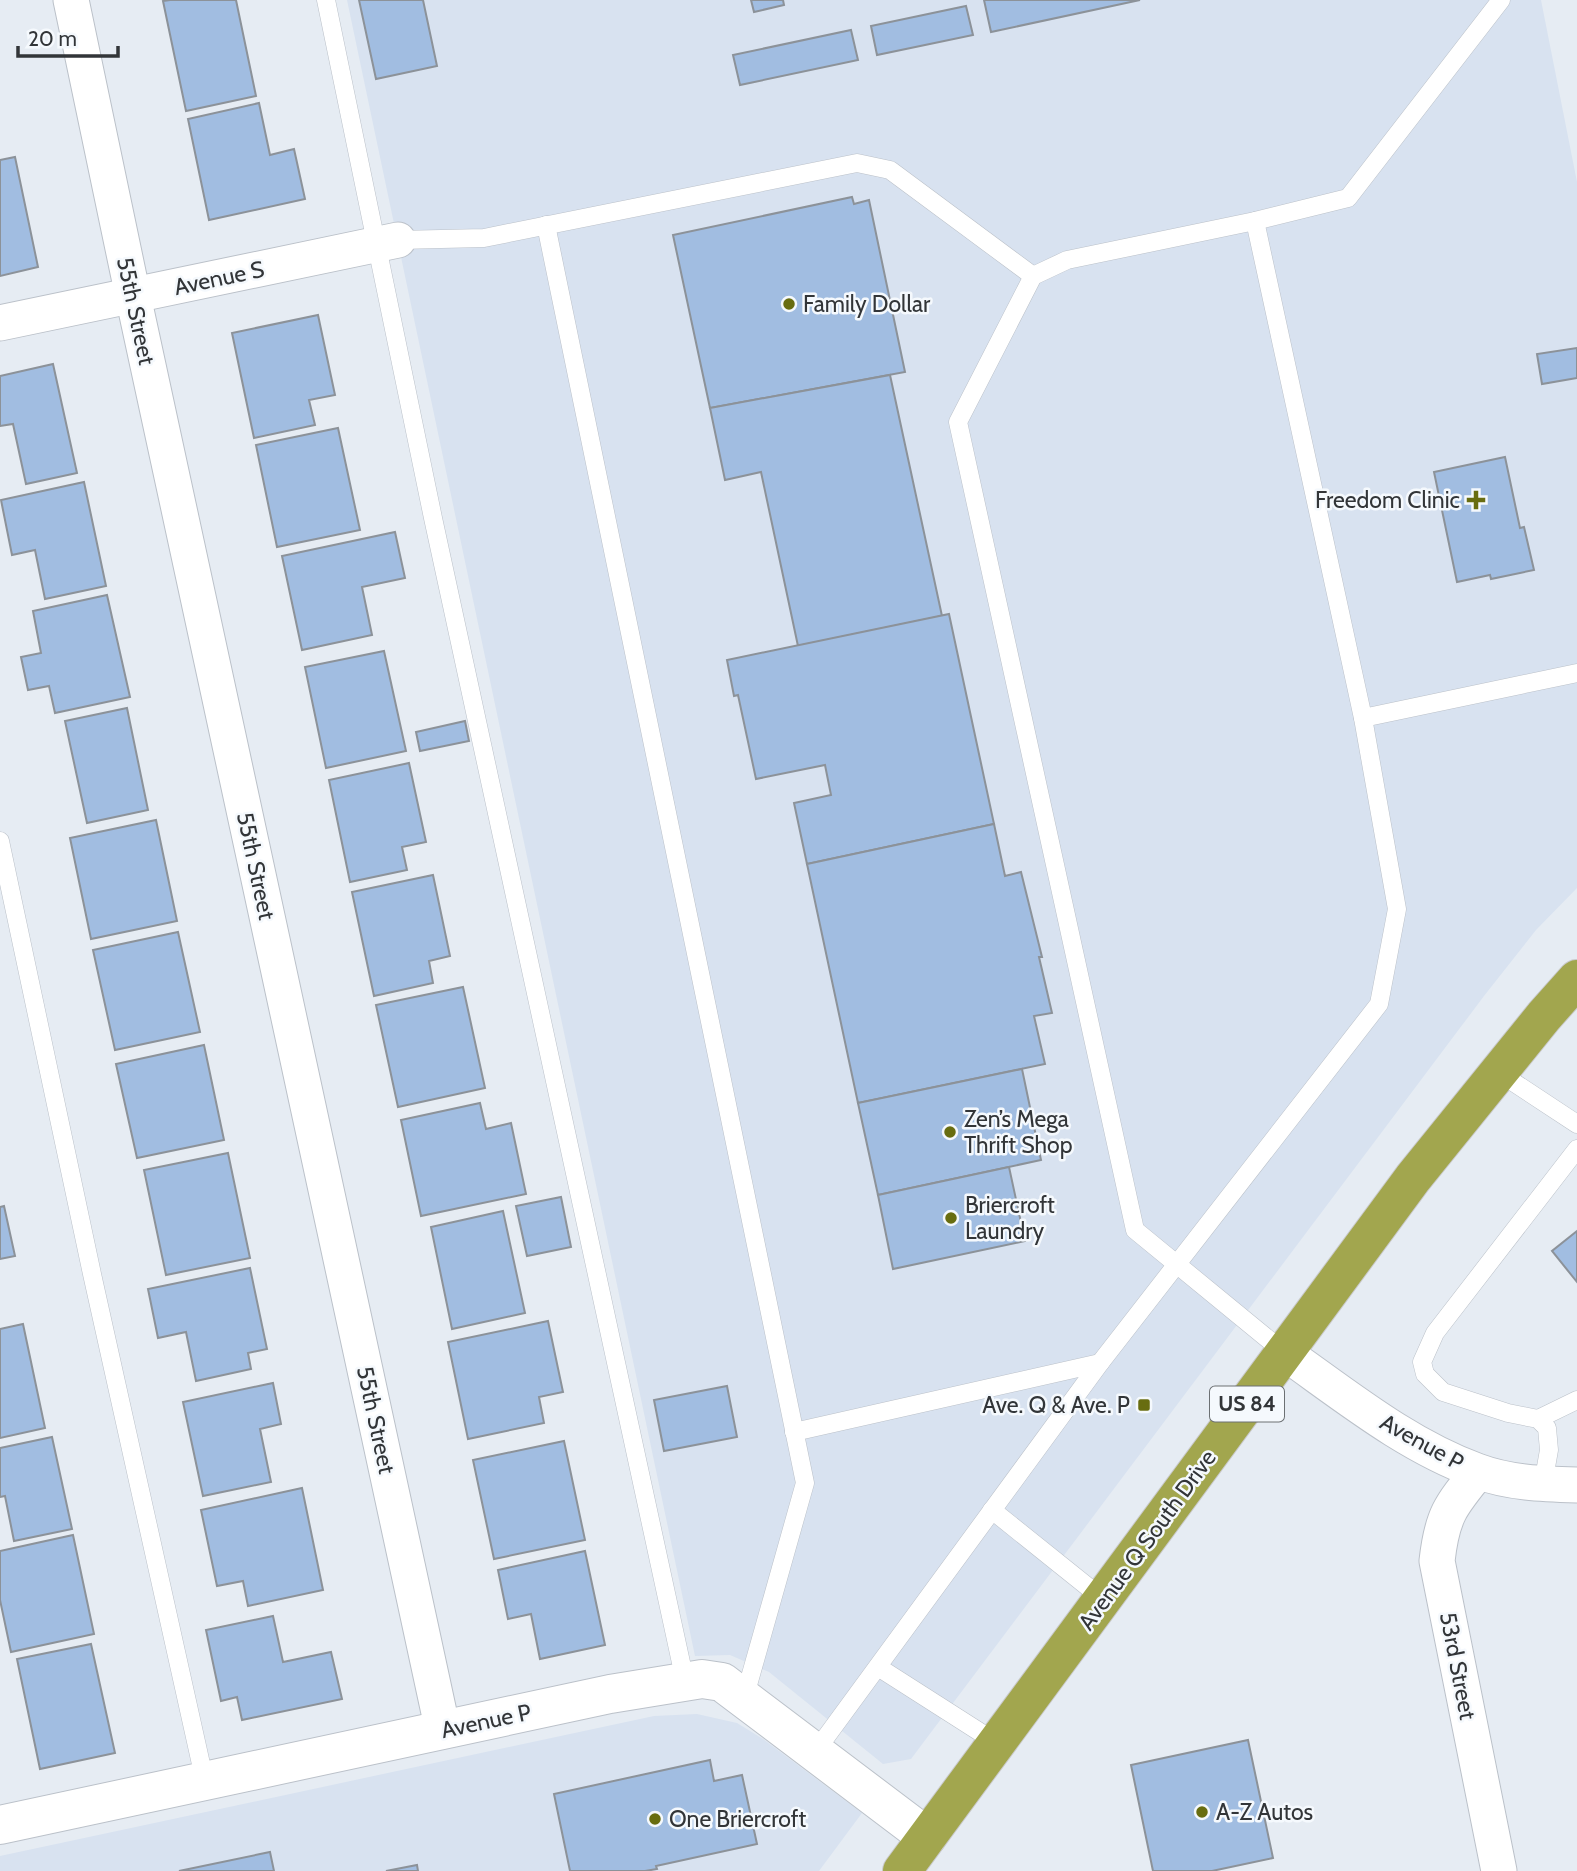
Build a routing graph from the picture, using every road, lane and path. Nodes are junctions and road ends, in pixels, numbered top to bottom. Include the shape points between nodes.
1 (71, 0) edge
2 (326, 0) edge
3 (1501, 0) edge
4 (1255, 221) junction
5 (546, 225) junction
6 (388, 242) junction
7 (1033, 276) junction
8 (133, 296) junction
9 (0, 323) edge
10 (1577, 673) edge
11 (1363, 718) junction
12 (0, 841) edge
13 (1577, 979) edge
14 (1498, 1072) junction
15 (1577, 1124) edge
16 (1577, 1149) edge
17 (1176, 1264) junction
18 (1285, 1353) junction
19 (1100, 1363) junction
20 (1577, 1400) edge
21 (1538, 1419) junction
22 (794, 1432) junction
23 (1478, 1472) junction
24 (1560, 1485) edge
25 (992, 1510) junction
26 (1103, 1599) junction
27 (878, 1667) junction
28 (685, 1681) junction
29 (744, 1699) junction
30 (443, 1731) junction
31 (997, 1743) junction
32 (816, 1752) junction
33 (205, 1782) junction
34 (0, 1825) edge
35 (928, 1837) junction
36 (902, 1871) edge
37 (1499, 1871) edge

1 - 8 street, 55th Street
2 - 6 lane
3 - 4 lane via 1349,198
4 - 7 lane via 1067,260
4 - 11 lane
5 - 6 lane via 485,238
5 - 7 lane via 857,163 890,170
5 - 22 lane
6 - 8 street, Avenue S
6 - 28 lane via 433,518
7 - 17 lane via 958,422 1135,1230
8 - 9 street, Avenue S
8 - 30 street, 55th Street
10 - 11 lane
11 - 17 lane via 1397,909 1379,1004
12 - 33 lane
13 - 14 highway, Avenue Q South Drive / US 84
14 - 15 lane
14 - 18 highway, Avenue Q South Drive / US 84 via 1413,1178
16 - 21 lane via 1435,1333 1422,1362 1425,1374 1443,1392
17 - 18 lane
17 - 19 lane
18 - 23 street, Avenue P via 1426,1448
18 - 26 highway, Avenue Q South Drive / US 84
19 - 22 lane
19 - 25 lane
20 - 21 lane
21 - 24 lane via 1547,1428
22 - 29 lane via 805,1483
23 - 24 street, Avenue P
23 - 37 street, 53rd Street via 1452,1503 1440,1532 1437,1561
25 - 26 lane
25 - 27 lane
26 - 31 highway, Avenue Q South Drive / US 84
27 - 31 lane
27 - 32 lane
28 - 29 street, Avenue P via 722,1682
28 - 30 street, Avenue P
29 - 32 street, Avenue P
30 - 33 street, Avenue P
31 - 35 highway, Avenue Q South Drive / US 84
32 - 35 street, Avenue P
33 - 34 street, Avenue P
35 - 36 highway, Avenue Q South Drive / US 84

